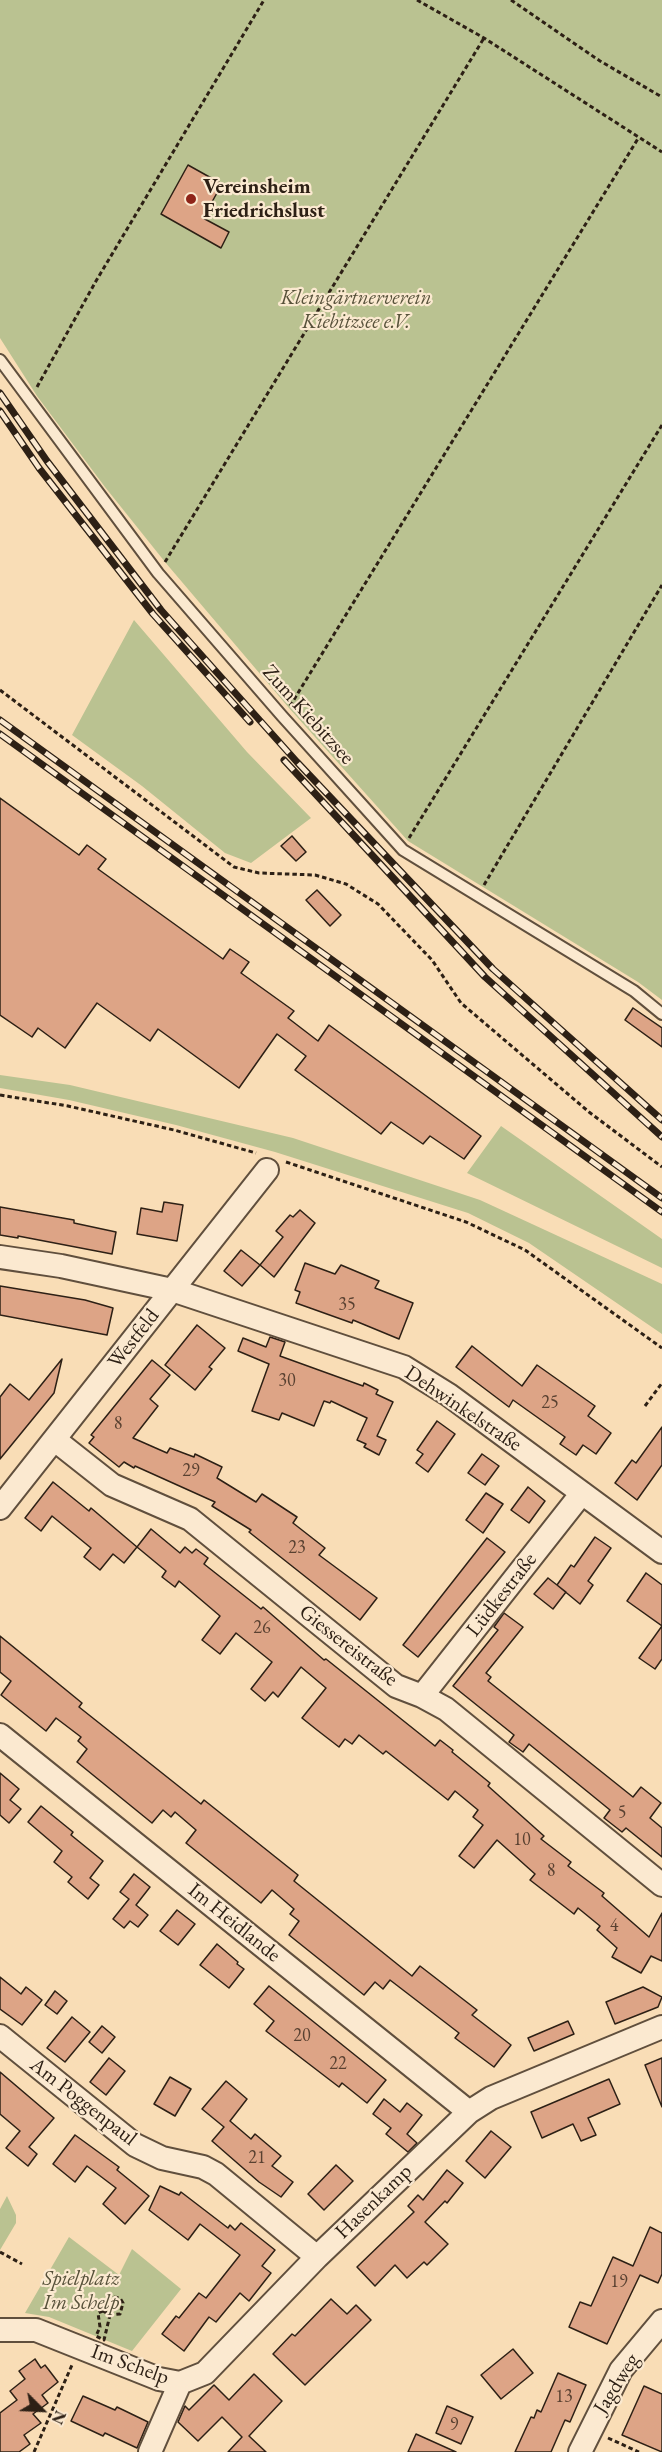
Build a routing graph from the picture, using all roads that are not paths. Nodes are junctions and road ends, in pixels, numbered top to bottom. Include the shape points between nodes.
1 (0, 360) edge
2 (662, 1014) edge
3 (270, 1162) road end
4 (0, 1257) edge
5 (172, 1290) junction
6 (55, 1440) junction
7 (582, 1494) junction
8 (0, 1508) edge
9 (662, 1552) edge
10 (422, 1696) junction
11 (0, 1735) edge
12 (662, 1885) edge
13 (662, 2027) edge
14 (0, 2036) edge
15 (469, 2112) junction
16 (317, 2257) junction
17 (662, 2321) edge
18 (0, 2330) edge
19 (180, 2383) junction
20 (150, 2452) edge
21 (580, 2452) edge

1 - 2 lane, Zum Kiebitzsee via 158,573 403,850 634,991
3 - 5 street, Westfeld
4 - 5 street, Dehwinkelstraße
5 - 6 street, Westfeld
5 - 7 street, Dehwinkelstraße via 404,1367 449,1395
6 - 8 street, Westfeld
6 - 10 street, Giessereistraße via 112,1485 190,1519 396,1686
7 - 9 street, Dehwinkelstraße
7 - 10 street, Lüdkestraße
10 - 12 street, Giessereistraße via 446,1709
11 - 15 street, Im Heidlande
13 - 15 street, Hasenkamp via 491,2098
14 - 16 street, Am Poggenpaul via 135,2145 162,2158 203,2167 216,2174
15 - 16 street, Hasenkamp
16 - 19 street, Hasenkamp via 205,2373
17 - 21 street, Jagdweg via 621,2370
18 - 19 street, Im Schelp via 36,2330 159,2379
19 - 20 street

